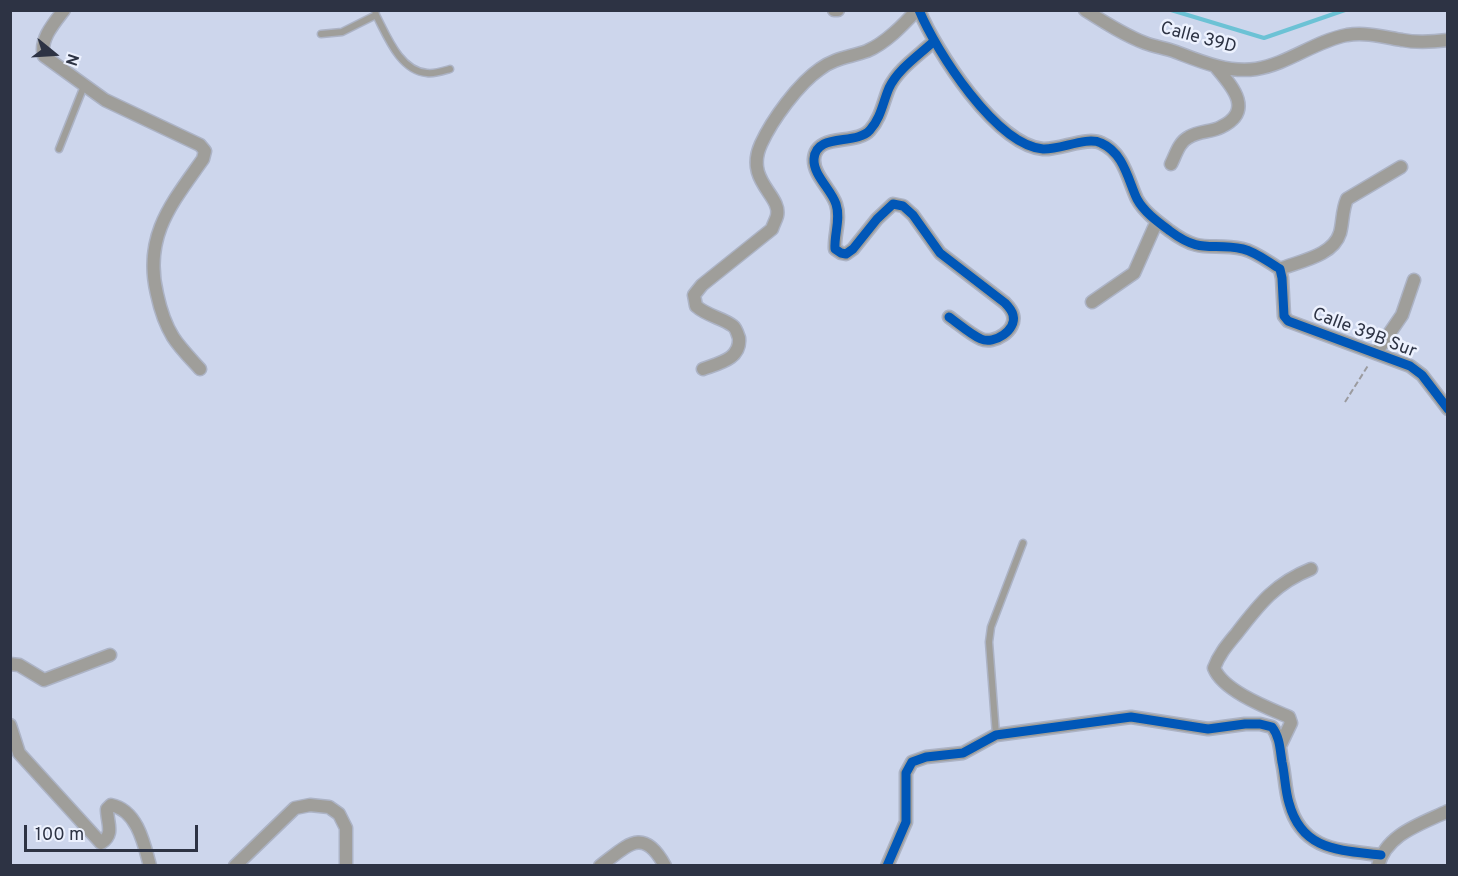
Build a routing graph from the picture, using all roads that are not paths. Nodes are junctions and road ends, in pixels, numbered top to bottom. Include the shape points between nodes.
1 (64, 10) edge
2 (834, 10) edge
3 (838, 10) edge
4 (918, 10) edge
5 (1085, 10) edge
6 (376, 13) edge
7 (321, 34) dead end
8 (1448, 40) edge
9 (933, 42) junction
10 (1215, 66) junction
11 (450, 69) dead end
12 (84, 85) junction
13 (60, 150) dead end
14 (1171, 164) dead end
15 (1401, 167) dead end
16 (1157, 221) junction
17 (1280, 268) junction
18 (1414, 280) dead end
19 (1092, 302) dead end
20 (949, 317) dead end
21 (1376, 353) junction
22 (200, 369) dead end
23 (703, 369) dead end
24 (1448, 409) edge
25 (1023, 543) dead end
26 (1311, 569) dead end
27 (110, 655) dead end
28 (10, 664) edge
29 (10, 725) edge
30 (996, 735) junction
31 (1280, 746) junction
32 (1448, 811) edge
33 (1379, 860) edge
34 (150, 866) edge
35 (235, 866) edge
36 (346, 866) edge
37 (600, 866) edge
38 (664, 866) edge
39 (887, 866) edge

1 - 12 street via 42,48 44,56
2 - 3 street
4 - 9 street
4 - 23 street via 868,51 819,69 791,97 770,128 760,146 756,166 760,182 776,203 778,215 771,229 694,295 696,306 733,326 739,336 738,348 731,358
5 - 10 street, Calle 39D via 1146,44
6 - 7 lane via 342,32
6 - 11 lane via 409,67 430,74
8 - 10 street, Calle 39D via 1404,41 1348,35 1256,69
9 - 16 street via 983,110 1014,138 1044,149 1092,140 1105,144 1125,167 1145,211
9 - 20 street via 889,87 870,130 859,138 829,141 820,146 814,157 815,167 838,213 835,249 846,254 893,204 903,206 940,253 1005,303 1013,314 1013,324 993,341 982,340
10 - 14 street via 1237,93 1239,106 1233,118 1221,127 1189,137 1179,146
12 - 13 lane
12 - 22 street via 105,100 200,145 205,151 171,204 152,257 160,309 173,337
15 - 17 street via 1347,199 1337,242 1328,250
16 - 17 street via 1191,244 1245,249
16 - 19 street via 1134,273
17 - 21 street, Calle 39B Sur via 1284,316 1288,321
18 - 21 street via 1399,321
21 - 24 street, Calle 39B Sur via 1422,375
25 - 30 lane via 991,627
26 - 31 street via 1268,594 1220,654 1214,668 1221,679 1255,703 1289,717 1291,723
27 - 28 street via 44,680
29 - 34 street via 19,753 101,843 108,839 111,828 107,809 111,805 126,811 141,834
30 - 31 street via 1131,717 1208,729 1260,724 1272,727
30 - 39 street via 963,753 926,756 912,762 906,773 906,822
31 - 33 street via 1289,804 1304,832 1312,840
32 - 33 street via 1394,839
35 - 36 street via 295,808 310,805 329,807 339,814 346,828
37 - 38 street via 631,843 640,842 654,849

